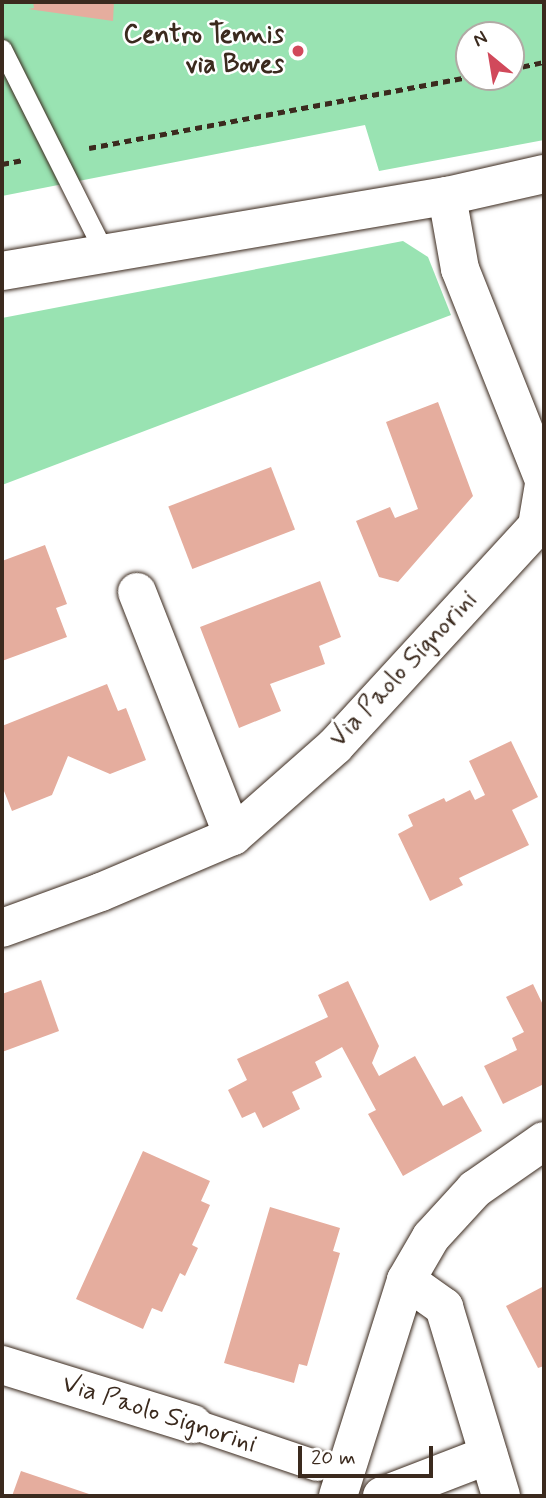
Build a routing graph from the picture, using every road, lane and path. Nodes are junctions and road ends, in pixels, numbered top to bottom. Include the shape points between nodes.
1 (2, 49) edge
2 (544, 62) edge
3 (525, 66) edge
4 (455, 80) edge
5 (54, 154) junction
6 (2, 164) edge
7 (544, 174) edge
8 (447, 196) junction
9 (105, 254) junction
10 (2, 271) edge
11 (544, 482) edge
12 (137, 592) dead end
13 (233, 836) junction
14 (2, 928) edge
15 (544, 1141) edge
16 (406, 1280) junction
17 (2, 1365) edge
18 (193, 1424) joint
19 (488, 1455) junction
20 (317, 1466) dead end
21 (338, 1496) edge
22 (382, 1496) edge
23 (501, 1496) edge

1 - 5 lane
2 - 3 path
4 - 5 path
5 - 6 path
5 - 9 lane
7 - 8 street
8 - 9 street
8 - 11 street, Via Paolo Signorini via 460,269
9 - 10 street
11 - 13 street, Via Paolo Signorini via 537,526 335,746
12 - 13 street
13 - 14 street, Via Paolo Signorini
15 - 16 street via 475,1189 431,1237
16 - 19 street via 444,1307
16 - 21 street
17 - 18 street, Via Paolo Signorini
18 - 20 street, Via Paolo Signorini
19 - 22 street
19 - 23 street

